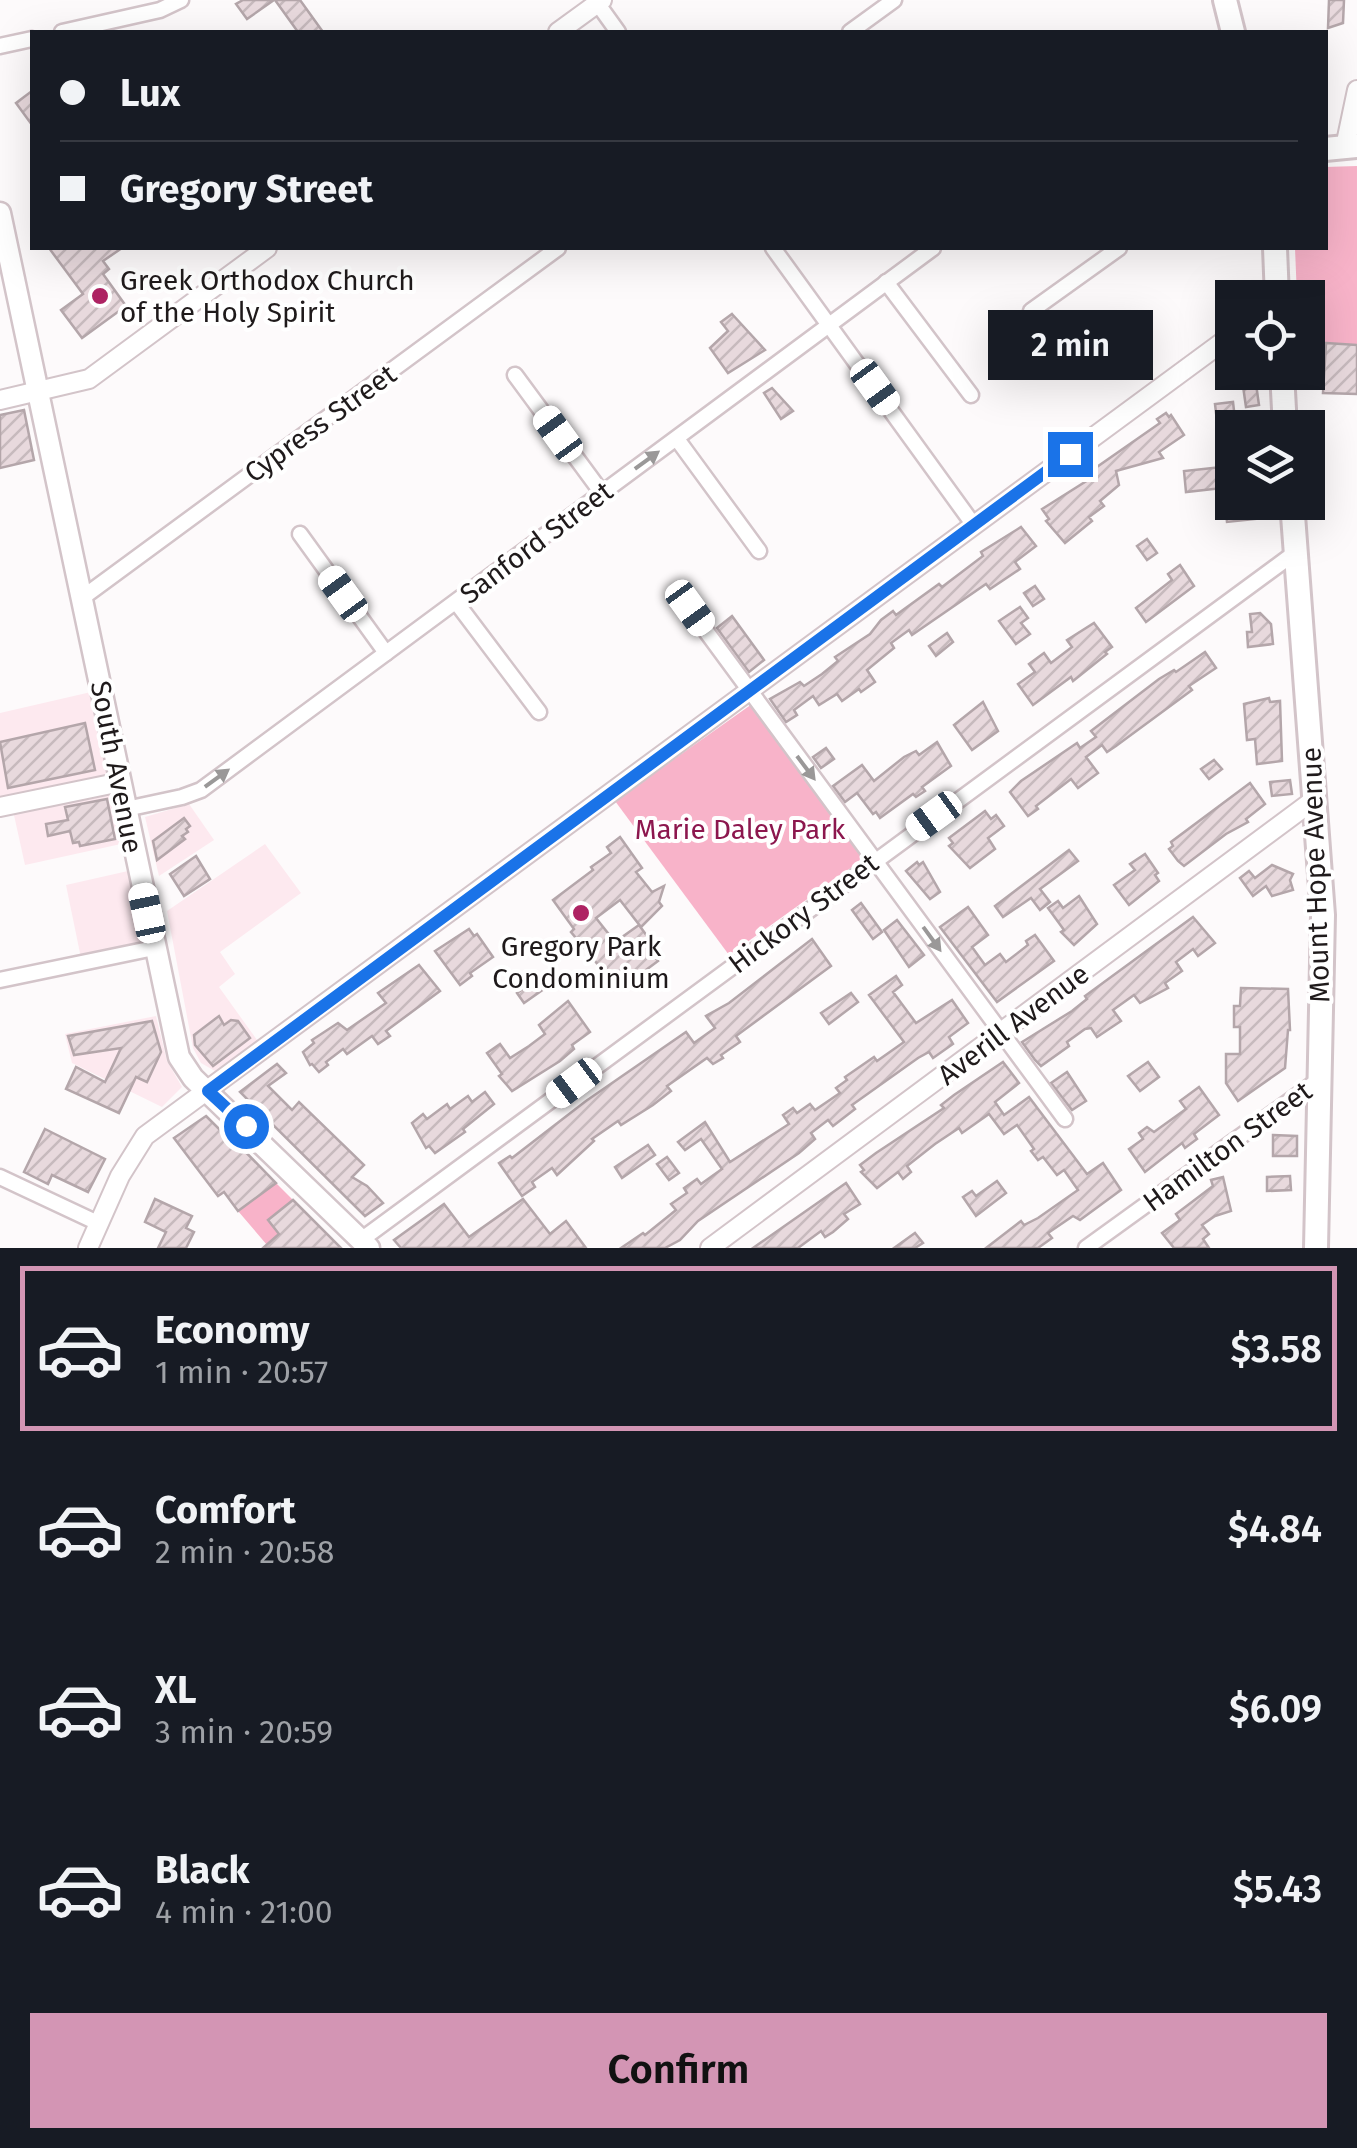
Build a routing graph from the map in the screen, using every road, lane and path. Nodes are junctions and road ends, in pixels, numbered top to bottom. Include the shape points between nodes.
1 (182, 0) edge
2 (894, 0) edge
3 (1225, 0) edge
4 (598, 1) edge
5 (71, 30) edge
6 (561, 30) edge
7 (617, 30) edge
8 (853, 30) edge
9 (1230, 30) edge
10 (30, 39) edge
11 (0, 46) edge
12 (1357, 90) edge
13 (1338, 145) edge
14 (0, 213) edge
15 (264, 250) edge
16 (555, 250) edge
17 (775, 250) edge
18 (930, 250) edge
19 (1115, 250) edge
20 (1275, 250) edge
21 (1276, 280) edge
22 (886, 282) junction
23 (1031, 311) dead end
24 (830, 324) junction
25 (1215, 347) edge
26 (515, 375) dead end
27 (38, 392) junction
28 (971, 395) dead end
29 (0, 400) edge
30 (676, 439) junction
31 (602, 493) junction
32 (1293, 520) edge
33 (973, 524) junction
34 (300, 534) dead end
35 (760, 552) dead end
36 (1296, 552) junction
37 (82, 598) junction
38 (456, 602) junction
39 (690, 608) dead end
40 (386, 653) junction
41 (748, 690) junction
42 (540, 712) dead end
43 (121, 782) junction
44 (1315, 799) junction
45 (0, 807) edge
46 (126, 808) junction
47 (874, 860) junction
48 (154, 948) junction
49 (0, 980) edge
50 (1001, 1033) junction
51 (1320, 1079) junction
52 (208, 1091) junction
53 (1065, 1120) dead end
54 (0, 1176) edge
55 (100, 1224) junction
56 (365, 1244) edge
57 (88, 1248) edge
58 (710, 1248) edge
59 (1086, 1248) edge
60 (1316, 1248) edge

1 - 5 street
2 - 8 street
3 - 9 main road
4 - 6 street
4 - 7 street
10 - 11 street
12 - 13 street
14 - 27 main road, South Avenue
15 - 27 street via 89,379
16 - 37 street, Cypress Street
17 - 24 street
18 - 22 street, Sanford Street
19 - 23 street
20 - 21 main road
22 - 24 street, Sanford Street
22 - 28 street
24 - 30 street, Sanford Street
24 - 33 street
25 - 33 street
26 - 31 street
27 - 29 street
27 - 37 main road, South Avenue
31 -> 30 street, Sanford Street
30 - 35 street
31 - 38 street, Sanford Street
32 - 36 main road, Mount Hope Avenue
33 - 41 street
34 - 40 street
36 - 44 main road, Mount Hope Avenue
36 - 47 street, Hickory Street
37 - 43 main road, South Avenue
38 - 40 street, Sanford Street
38 - 42 street
39 - 41 street
46 -> 40 street, Sanford Street via 200,790
41 -> 47 street
41 - 52 street
43 - 45 street
43 - 46 main road, South Avenue
44 - 50 street, Averill Avenue
44 - 51 main road, Mount Hope Avenue via 1323,915
46 - 48 main road, South Avenue
47 -> 50 street
47 - 56 street, Hickory Street
48 - 49 street
48 - 52 main road, South Avenue via 179,1056
50 - 53 street
50 - 58 street, Averill Avenue
51 - 59 street, Hamilton Street
51 - 60 main road, Mount Hope Avenue
52 - 55 street via 144,1138
52 - 56 main road, South Avenue
54 - 55 street
55 - 57 street

